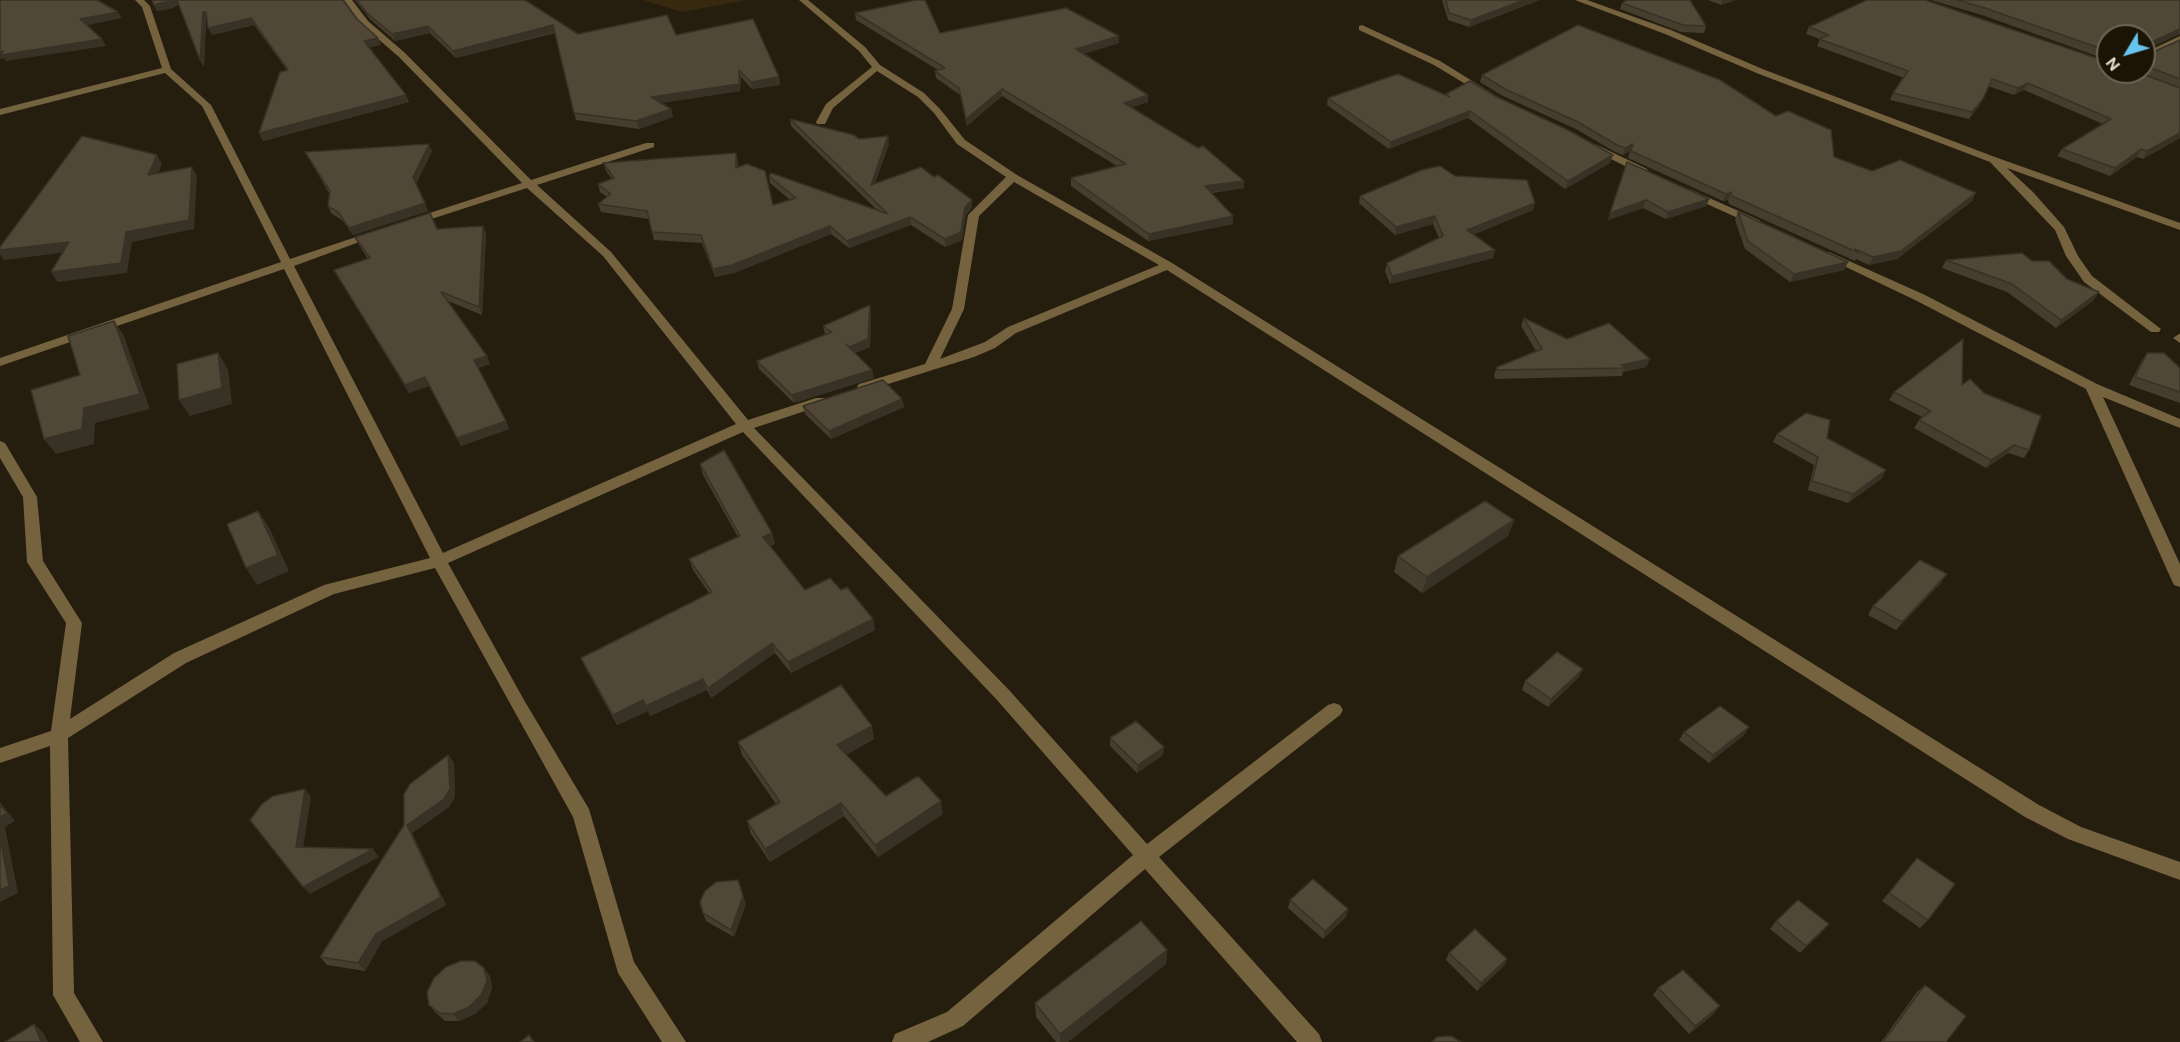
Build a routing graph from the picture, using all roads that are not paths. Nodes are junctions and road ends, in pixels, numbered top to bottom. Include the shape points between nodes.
1 (139, 0) edge
2 (348, 0) edge
3 (803, 0) edge
4 (1579, 0) edge
5 (1362, 28) dead end
6 (2180, 39) edge
7 (2156, 50) edge
8 (877, 67) junction
9 (167, 70) junction
10 (1499, 100) edge
11 (0, 112) edge
12 (822, 122) dead end
13 (1581, 139) edge
14 (650, 145) dead end
15 (1991, 159) junction
16 (1652, 175) edge
17 (1013, 177) junction
18 (529, 184) junction
19 (1673, 185) edge
20 (1768, 227) edge
21 (2180, 227) edge
22 (1819, 251) edge
23 (288, 262) junction
24 (1168, 265) junction
25 (2155, 329) dead end
26 (0, 362) edge
27 (931, 365) junction
28 (2092, 387) junction
29 (854, 390) edge
30 (832, 397) edge
31 (2180, 424) edge
32 (745, 426) junction
33 (0, 446) edge
34 (439, 561) junction
35 (2180, 581) edge
36 (1334, 710) dead end
37 (59, 735) junction
38 (0, 756) edge
39 (1146, 856) junction
40 (2180, 871) edge
41 (92, 1042) edge
42 (675, 1042) edge
43 (903, 1042) edge
44 (1311, 1042) edge

1 - 9 street via 146,6
2 - 18 street via 365,23
3 - 8 street via 862,49
4 - 15 street
5 - 10 street via 1437,63
6 - 7 street
8 - 12 street via 829,106
8 - 17 street via 921,95 961,142
9 - 11 street
9 - 23 street via 206,105
13 - 16 street
14 - 18 street
15 - 21 street
15 - 25 street via 2060,229 2088,279
17 - 24 street
17 - 27 street via 974,215 961,297
18 - 23 street
18 - 32 street via 607,254
19 - 20 street
22 - 28 street via 1921,297
23 - 26 street
23 - 34 street
24 - 27 street via 1012,330 969,354
24 - 40 street via 2032,811 2075,833
27 - 29 street
28 - 31 street
28 - 35 street
30 - 32 street
32 - 34 street
32 - 39 street via 1003,695
33 - 37 street via 30,497 35,562 74,623
34 - 37 street via 330,589 180,658
34 - 42 street via 582,815 625,966
36 - 39 street
37 - 38 street
37 - 41 street via 64,995
39 - 43 street via 955,1019
39 - 44 street

